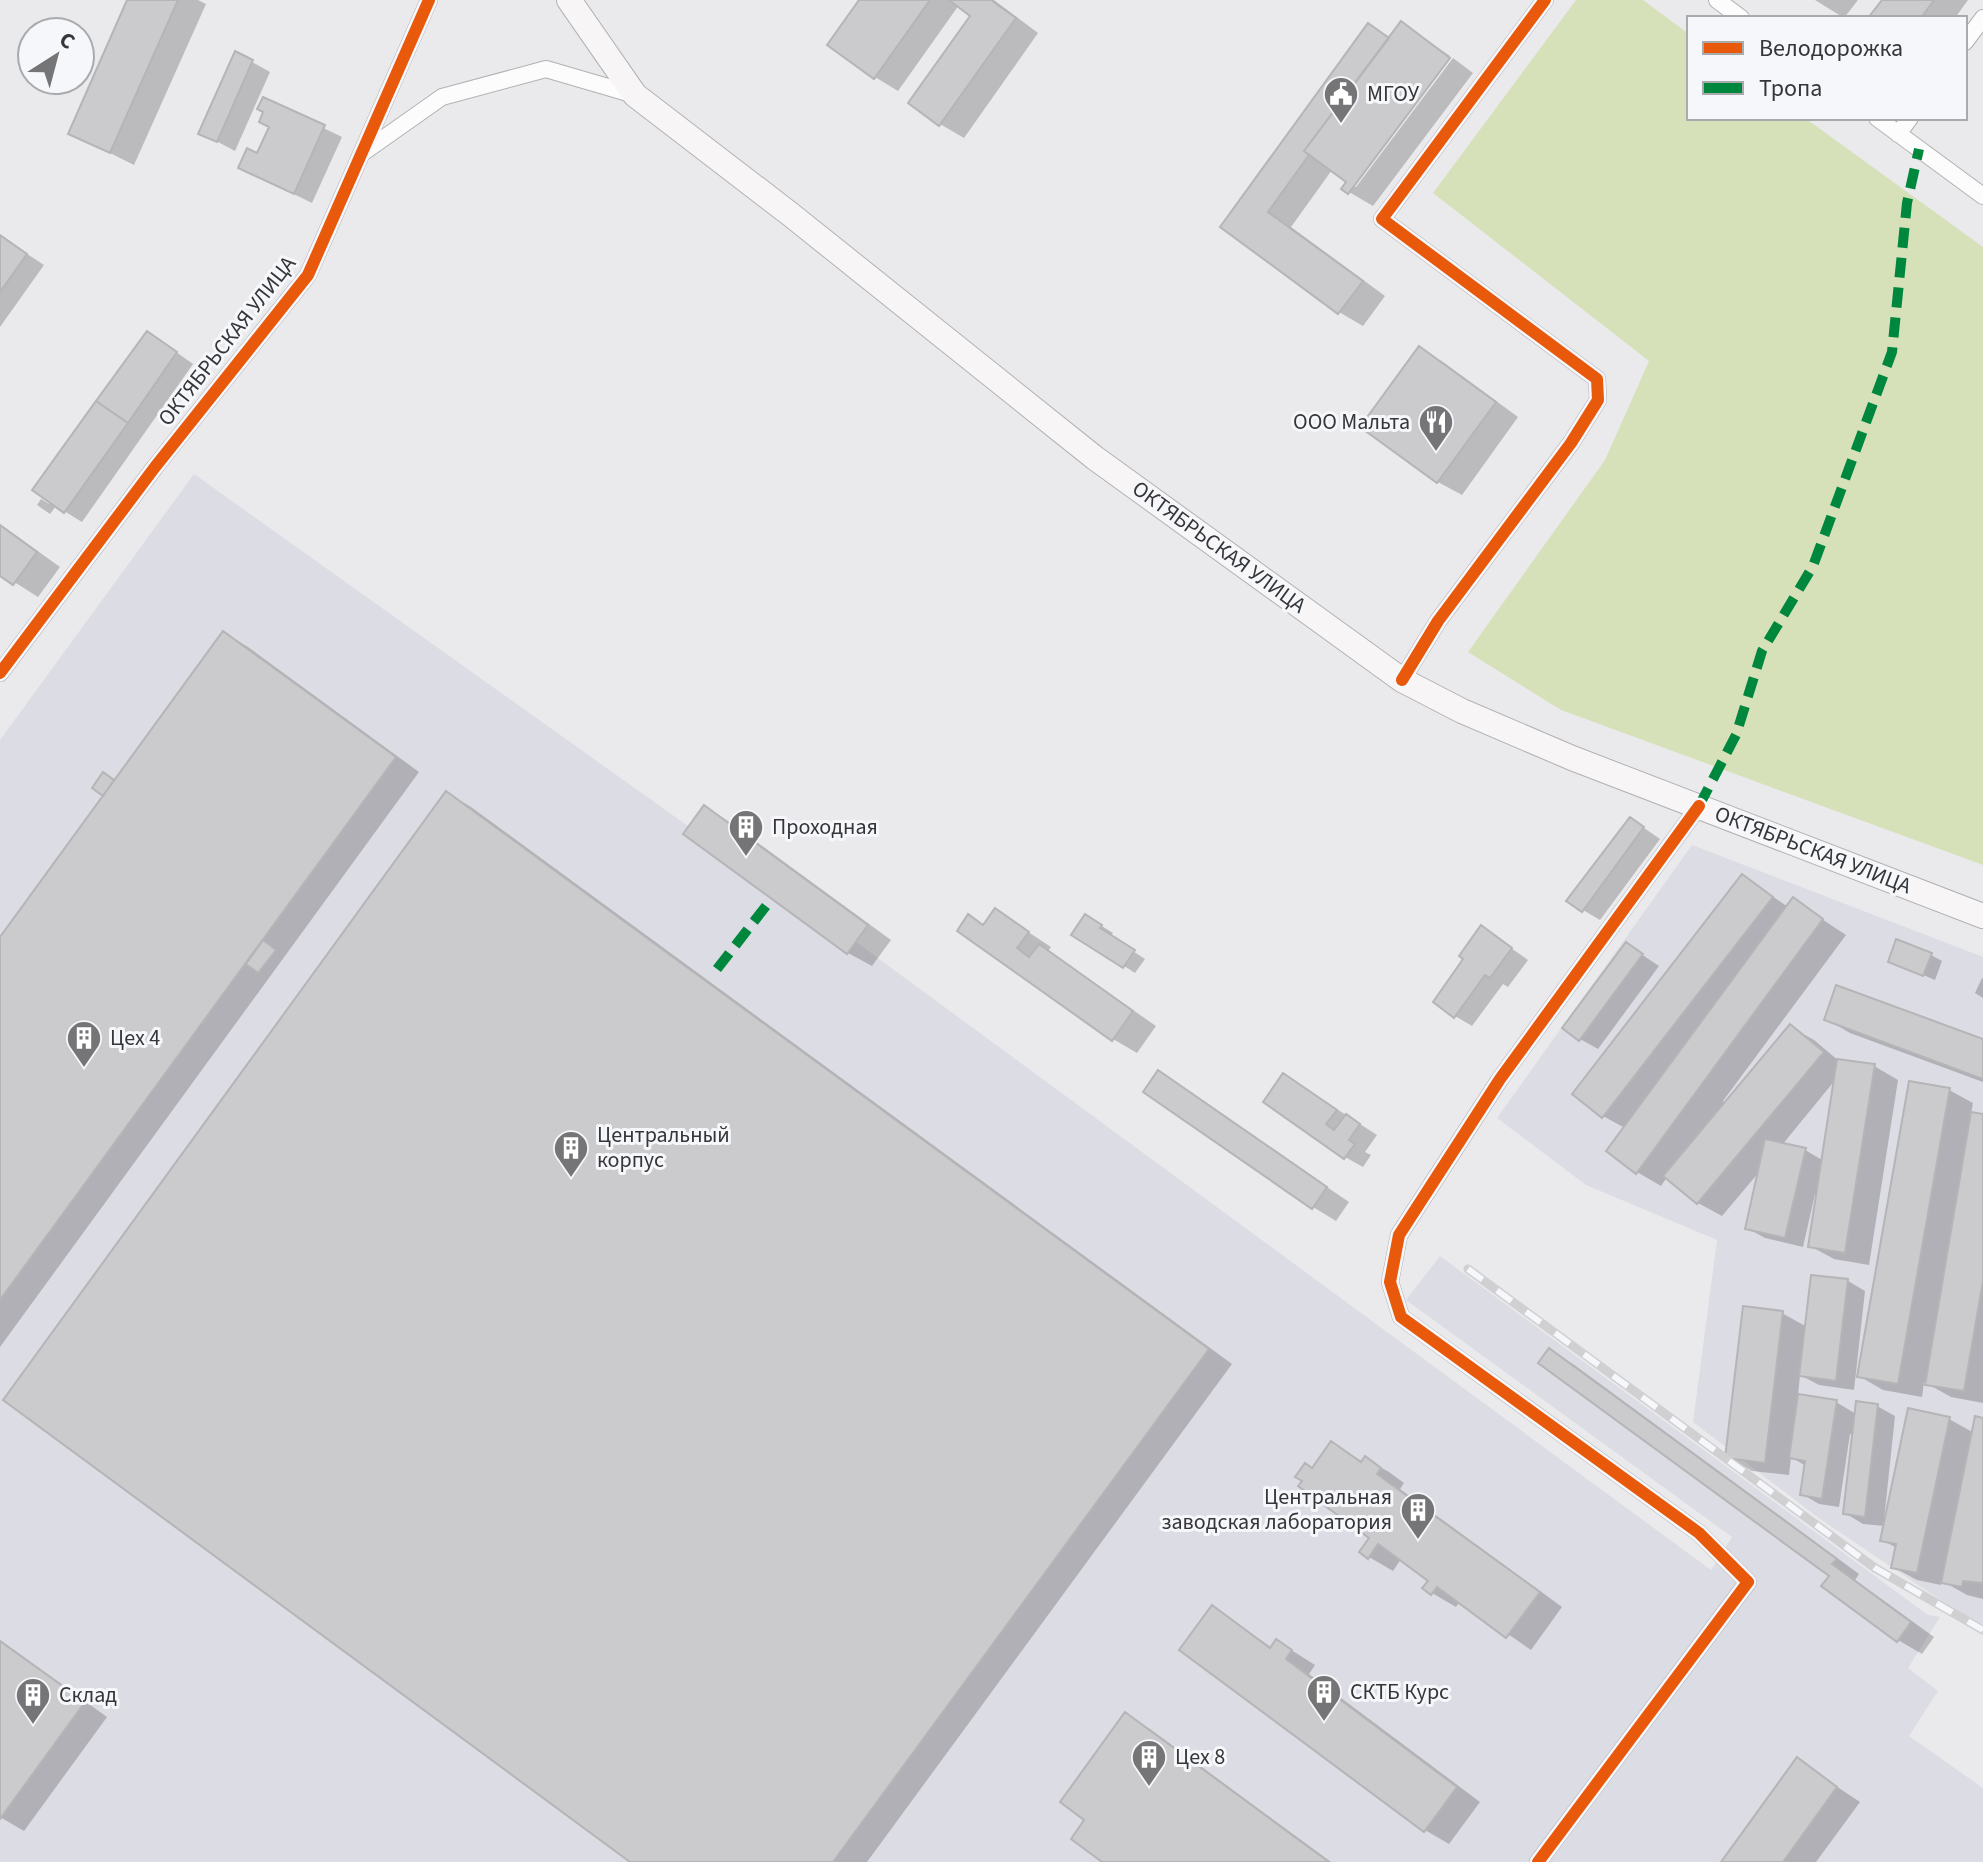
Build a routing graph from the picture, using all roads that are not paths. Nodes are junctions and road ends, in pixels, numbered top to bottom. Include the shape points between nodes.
1 (429, 0) edge
2 (569, 0) edge
3 (1545, 0) edge
4 (1717, 0) edge
5 (1738, 16) edge
6 (1983, 18) edge
7 (1967, 39) edge
8 (635, 95) junction
9 (1880, 120) edge
10 (1908, 120) edge
11 (1898, 134) junction
12 (363, 153) junction
13 (1983, 196) edge
14 (0, 673) edge
15 (1402, 680) junction
16 (1699, 806) junction
17 (1983, 916) edge
18 (1538, 1862) edge

1 - 12 street, ОКТЯБРЬСКАЯ УЛИЦА
2 - 8 main road, ОКТЯБРЬСКАЯ УЛИЦА
3 - 15 street via 1382,219 1597,379 1598,400 1438,621
4 - 5 street
6 - 7 street
8 - 12 street via 546,69 442,97
8 - 15 main road, ОКТЯБРЬСКАЯ УЛИЦА via 1095,458
9 - 11 street
10 - 11 street
11 - 13 street
12 - 14 street, ОКТЯБРЬСКАЯ УЛИЦА via 308,275
15 - 16 main road, ОКТЯБРЬСКАЯ УЛИЦА via 1558,753
16 - 17 main road, ОКТЯБРЬСКАЯ УЛИЦА
16 - 18 street via 1500,1079 1399,1235 1390,1282 1401,1317 1699,1533 1748,1582

